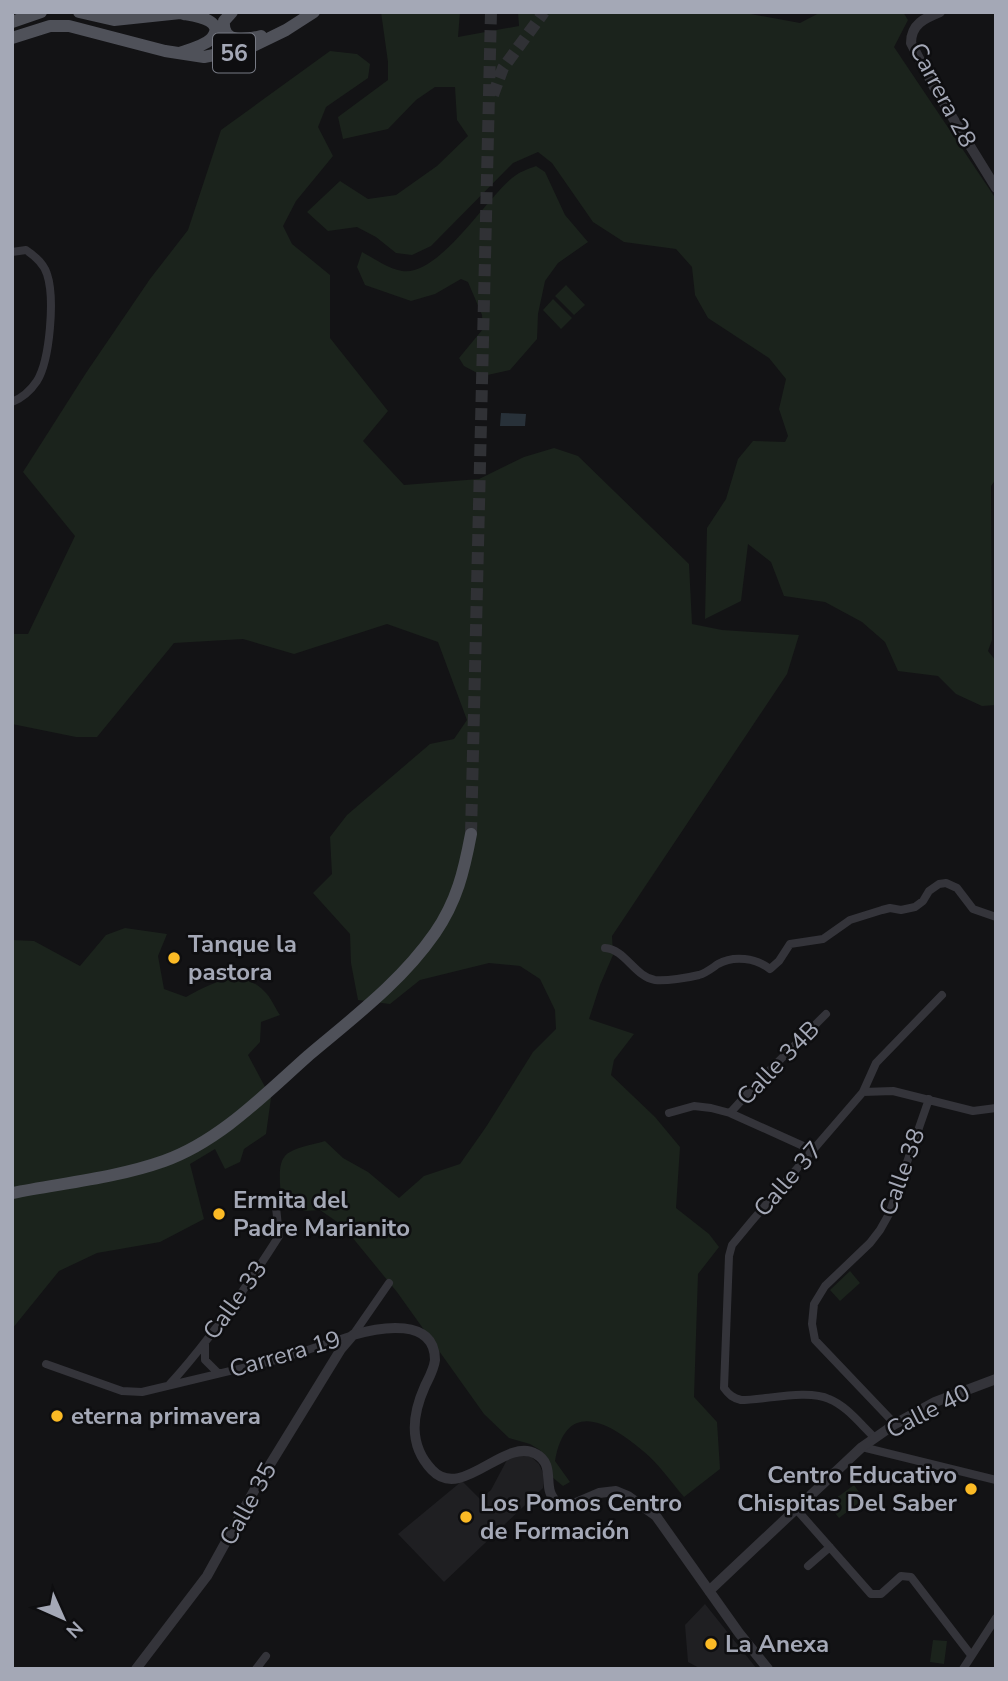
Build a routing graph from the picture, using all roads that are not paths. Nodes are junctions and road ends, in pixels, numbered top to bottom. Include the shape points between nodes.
1 (41, 12) edge
2 (79, 12) edge
3 (190, 12) edge
4 (232, 12) edge
5 (314, 12) edge
6 (940, 12) edge
7 (177, 14) edge
8 (12, 22) edge
9 (286, 30) junction
10 (12, 38) edge
11 (179, 53) junction
12 (996, 188) edge
13 (12, 252) edge
14 (12, 402) edge
15 (471, 834) tunnel mouth
16 (996, 917) edge
17 (605, 948) dead end
18 (942, 995) dead end
19 (827, 1014) dead end
20 (863, 1092) junction
21 (929, 1099) junction
22 (996, 1108) edge
23 (669, 1113) dead end
24 (730, 1113) junction
25 (812, 1150) junction
26 (12, 1193) edge
27 (276, 1207) dead end
28 (389, 1283) dead end
29 (353, 1335) junction
30 (206, 1341) junction
31 (46, 1364) dead end
32 (218, 1373) junction
33 (996, 1379) edge
34 (169, 1385) junction
35 (895, 1424) junction
36 (876, 1438) junction
37 (863, 1447) junction
38 (996, 1480) edge
39 (797, 1510) junction
40 (830, 1547) junction
41 (808, 1566) dead end
42 (709, 1591) junction
43 (996, 1618) edge
44 (971, 1655) junction
45 (266, 1656) dead end
46 (136, 1669) edge
47 (256, 1669) edge
48 (768, 1669) edge
49 (963, 1669) edge

1 - 8 main road
2 - 7 main road, 56 via 114,20
3 - 7 main road, 56
4 - 9 main road via 224,21 224,30 238,40
5 - 9 main road, 56
6 - 12 street, Carrera 28 via 916,26 911,43
7 - 11 main road via 206,18 215,28 210,40
9 - 11 main road, 56 via 234,53 204,57
10 - 11 main road, 56 via 50,26 69,26
13 - 14 street via 26,250 37,258 47,273 50,296 42,369 31,389
15 - 26 main road via 457,895 400,978 237,1118 164,1161
16 - 17 street via 974,909 957,888 946,883 929,891 915,906 882,910 850,920 823,939 790,944 770,968 750,959 733,960 701,975 654,980
18 - 20 street, Calle 37 via 876,1063
19 - 24 street, Calle 34B
20 - 21 street via 892,1091
20 - 25 street, Calle 37
21 - 22 street via 973,1111
21 - 35 street, Calle 38 via 889,1214 870,1243 825,1286 814,1304 815,1340
23 - 24 street via 694,1105
24 - 25 street
25 - 36 street, Calle 37 via 739,1237 729,1256 724,1388 732,1397 754,1400 827,1397
27 - 30 street, Calle 33 via 279,1236
28 - 29 street
29 - 32 street, Carrera 19
29 - 42 street via 414,1329 428,1338 435,1363 418,1401 413,1435 436,1474 461,1478 521,1451 536,1454 546,1464 549,1493 559,1504 616,1491 656,1516
29 - 46 street, Calle 35 via 255,1489 207,1576
30 - 32 street, Carrera 19 via 205,1360
30 - 34 street, Calle 33
31 - 34 street, Carrera 19 via 122,1391 142,1392
32 - 34 street, Carrera 19
33 - 35 street, Calle 40 via 935,1402
35 - 36 street, Calle 40
36 - 37 street, Calle 40
37 - 38 street
37 - 39 street, Calle 40
39 - 40 street
39 - 42 street, Calle 40
40 - 41 street
40 - 44 street via 871,1594 881,1594 901,1576 911,1577
42 - 48 street
43 - 44 street
44 - 49 street
45 - 47 street

